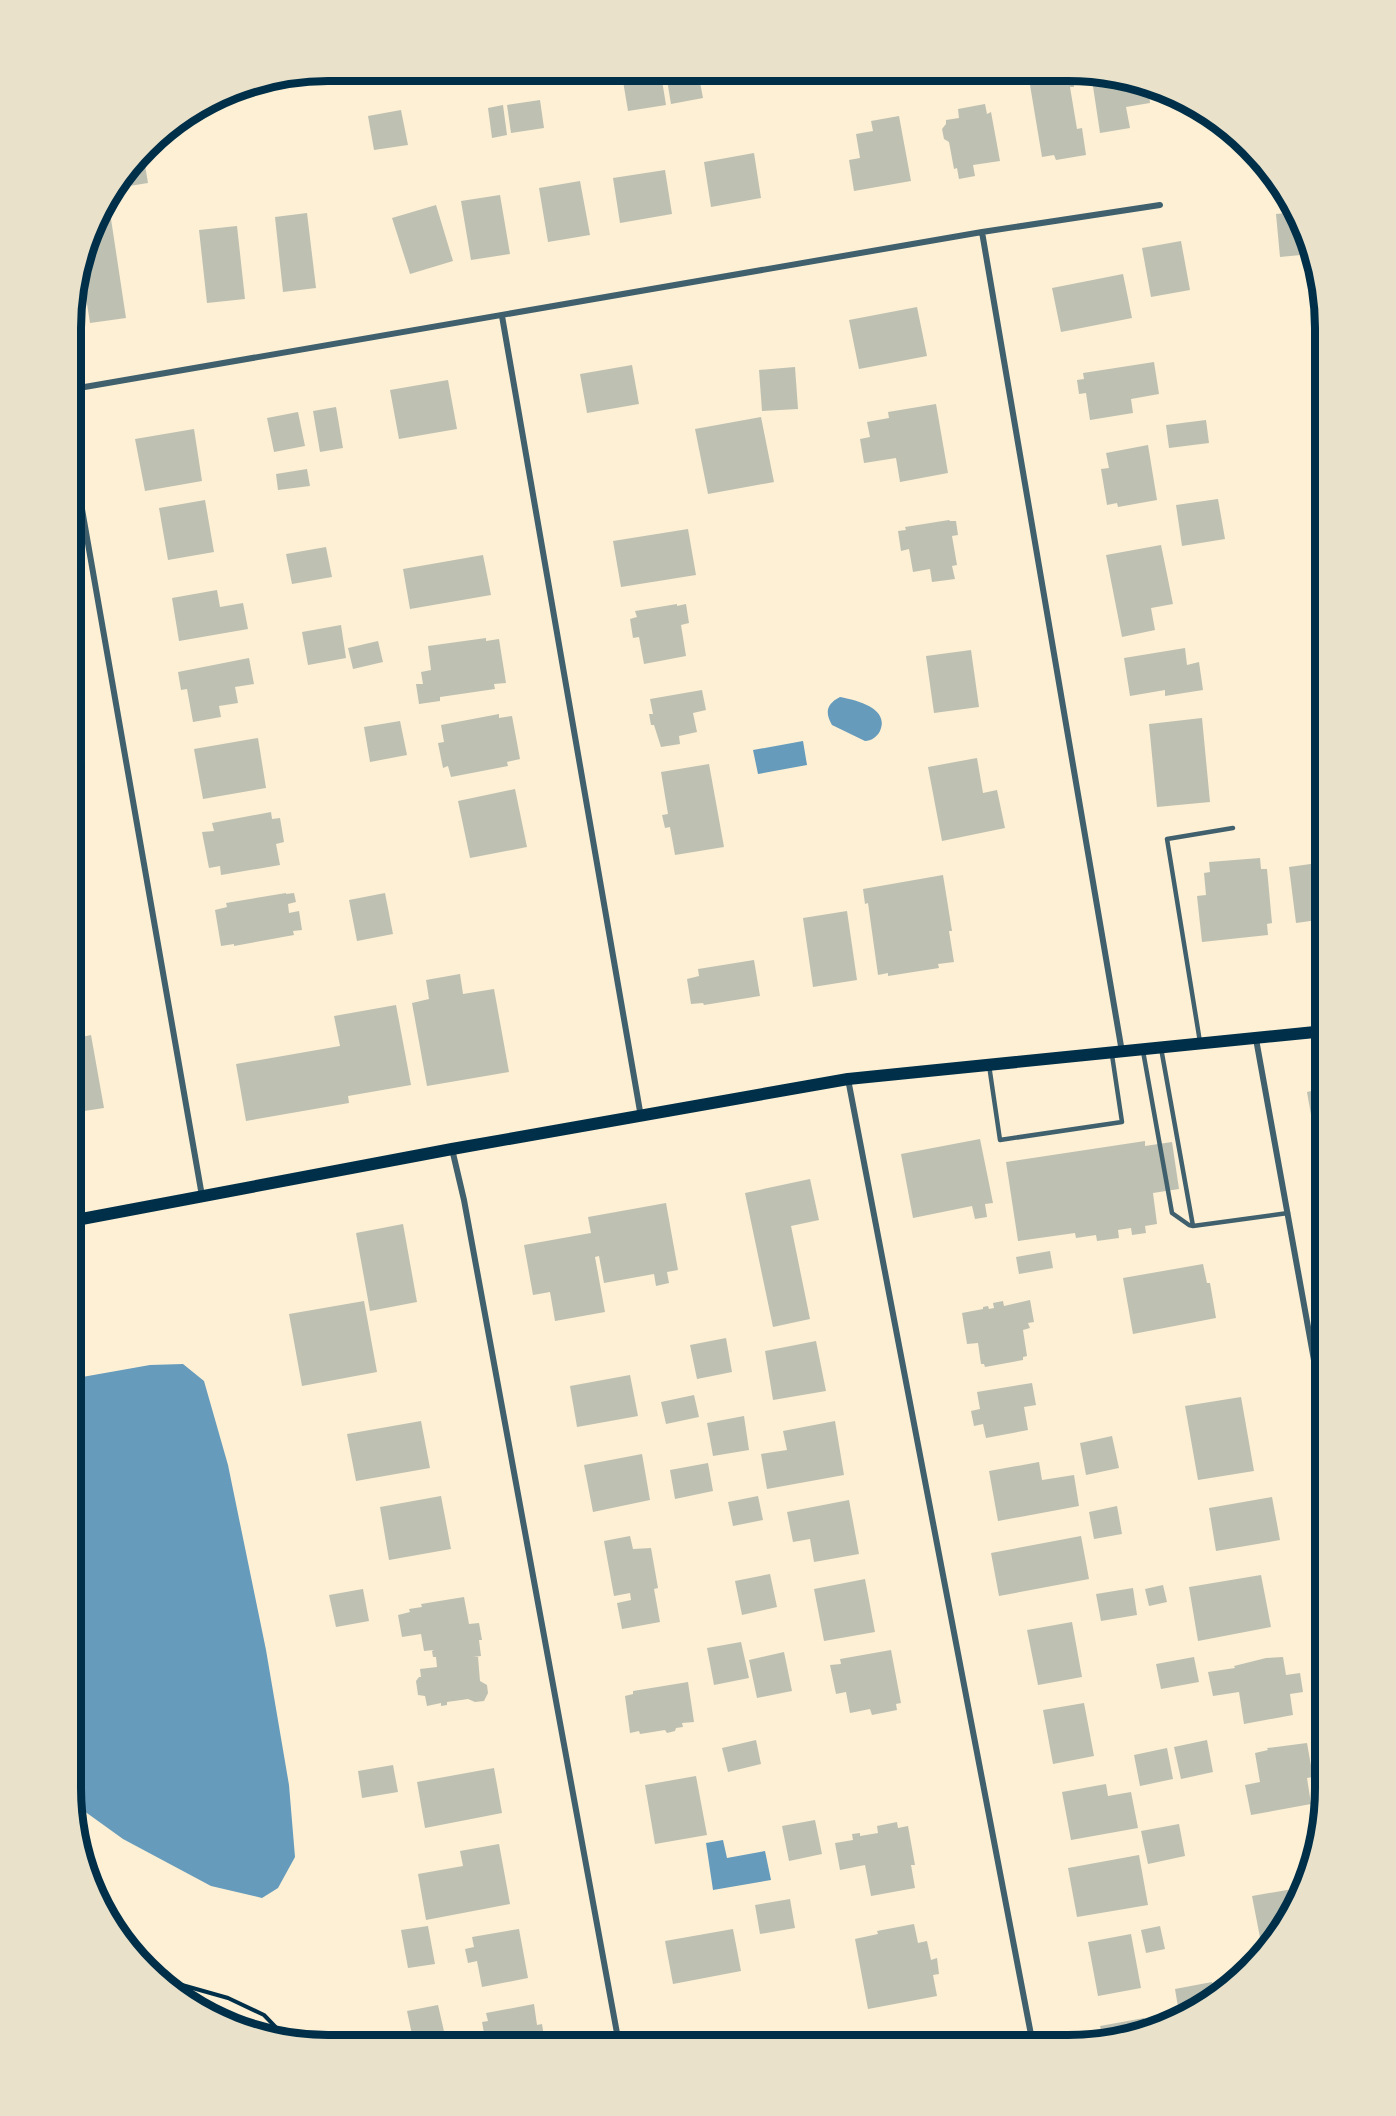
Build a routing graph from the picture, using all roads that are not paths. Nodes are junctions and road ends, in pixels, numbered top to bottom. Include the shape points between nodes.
1 (1160, 205) dead end
2 (982, 232) junction
3 (502, 316) junction
4 (81, 388) edge
5 (81, 504) edge
6 (1233, 828) dead end
7 (1315, 1032) edge
8 (1257, 1039) junction
9 (1201, 1044) junction
10 (1161, 1048) junction
11 (1143, 1050) junction
12 (1117, 1053) junction
13 (989, 1065) junction
14 (848, 1079) junction
15 (641, 1117) junction
16 (452, 1149) junction
17 (202, 1197) junction
18 (1288, 1213) junction
19 (81, 1219) edge
20 (1192, 1226) junction
21 (1315, 1365) edge
22 (617, 2035) edge
23 (1031, 2035) edge

1 - 2 street
2 - 3 street
2 - 12 street
3 - 4 street
3 - 15 street
5 - 17 street
6 - 9 lane via 1167,839
7 - 8 main road
8 - 9 main road
8 - 18 street
9 - 10 main road
10 - 11 main road
10 - 20 lane
11 - 12 main road
11 - 20 lane via 1172,1213
12 - 13 main road
12 - 13 lane via 1122,1122 1000,1140
13 - 14 main road
14 - 15 main road
14 - 23 street
15 - 16 main road
16 - 17 main road
16 - 22 street
17 - 19 main road
18 - 20 lane
18 - 21 street

